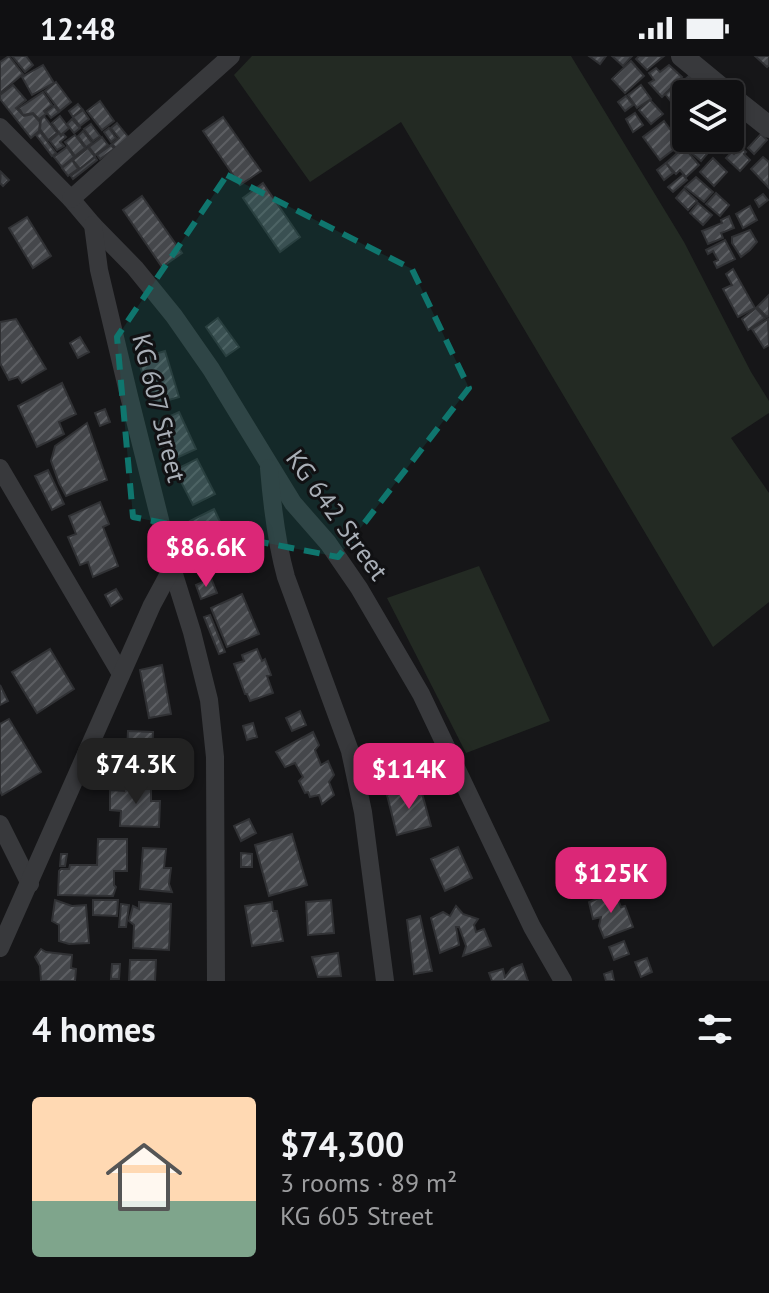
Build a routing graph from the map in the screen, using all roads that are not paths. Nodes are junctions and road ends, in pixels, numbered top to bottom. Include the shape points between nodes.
1 (231, 56) edge
2 (682, 56) edge
3 (711, 80) edge
4 (744, 107) edge
5 (0, 127) edge
6 (769, 127) edge
7 (71, 199) junction
8 (93, 225) junction
9 (268, 465) junction
10 (0, 468) edge
11 (172, 568) junction
12 (121, 674) junction
13 (0, 824) edge
14 (30, 884) junction
15 (0, 948) edge
16 (216, 981) edge
17 (385, 981) edge
18 (563, 981) edge

1 - 7 street
2 - 3 street
4 - 6 street
5 - 7 street, KG 642 Street
7 - 8 street, KG 642 Street
8 - 9 street, KG 642 Street via 174,316
8 - 11 street, KG 607 Street via 99,270
9 - 17 street via 286,577 350,751
9 - 18 street, KG 642 Street via 359,588 421,694
10 - 12 street
11 - 12 street
11 - 16 street, KG 607 Street via 209,700
12 - 14 street
13 - 14 street
14 - 15 street

